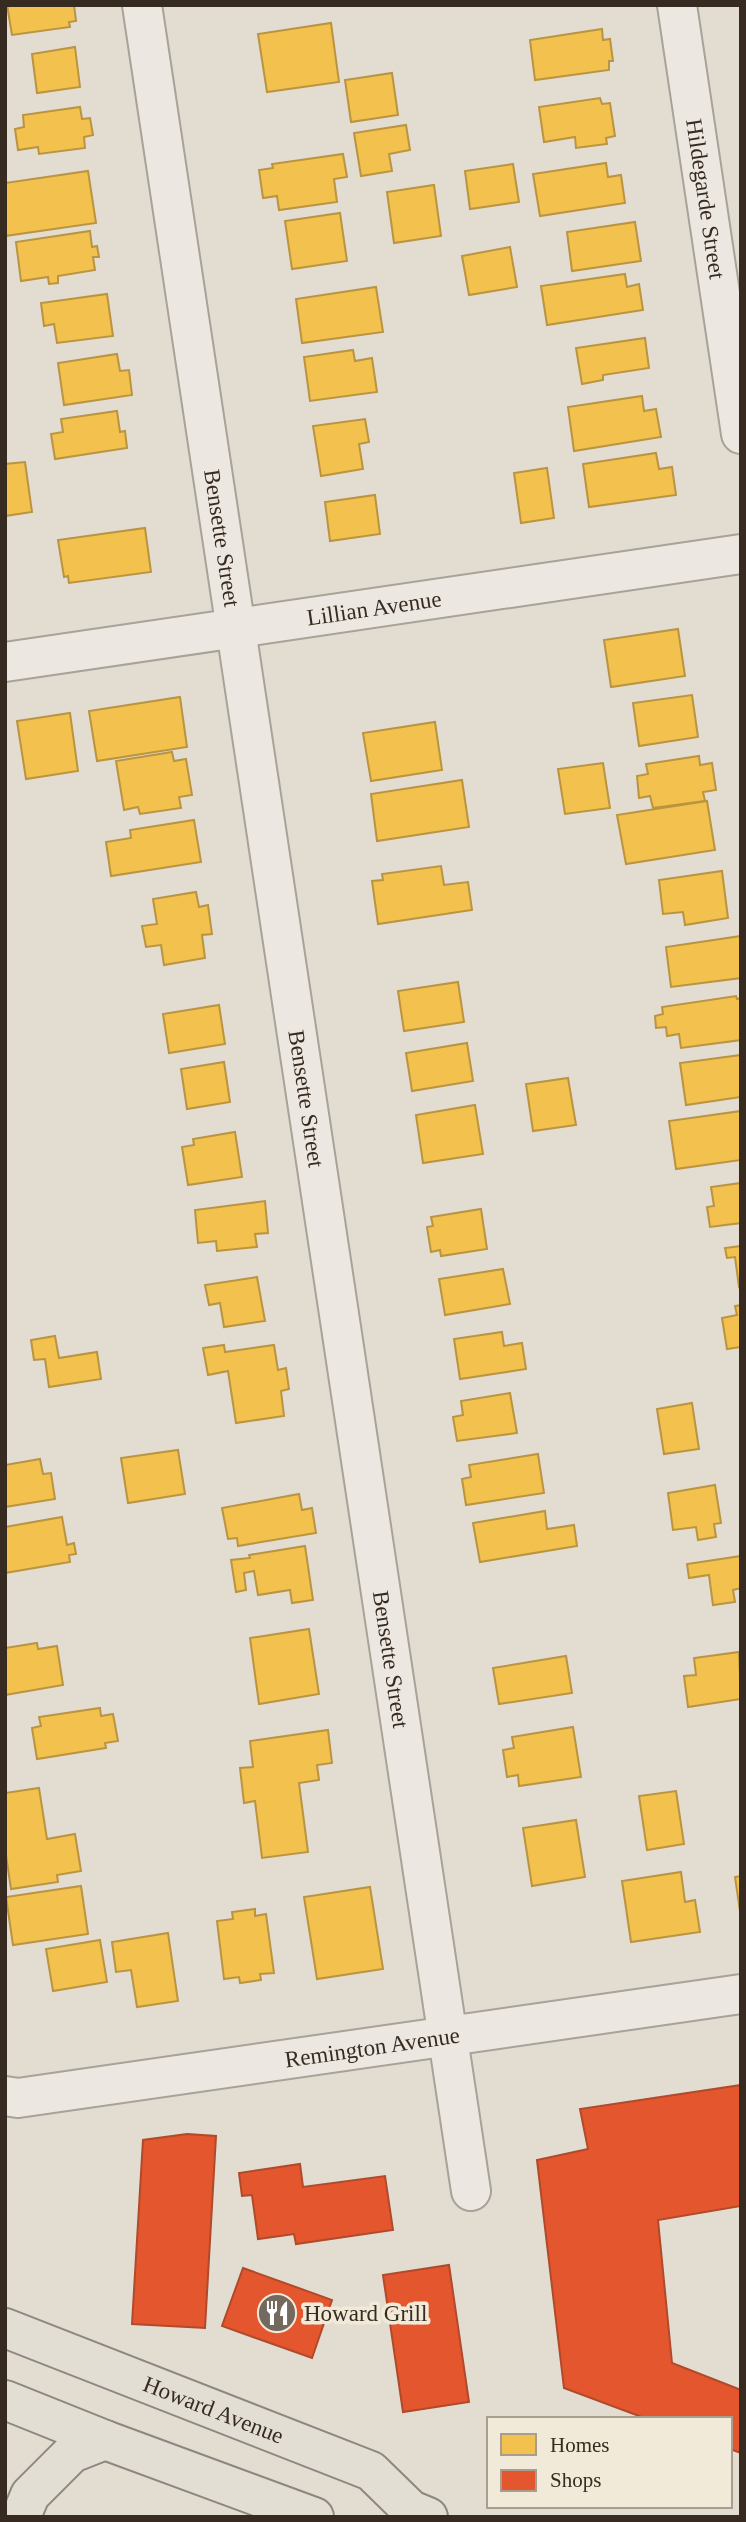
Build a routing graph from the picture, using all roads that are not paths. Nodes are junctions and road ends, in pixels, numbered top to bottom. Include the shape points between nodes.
1 (142, 5) edge
2 (677, 5) edge
3 (741, 434) edge
4 (741, 554) edge
5 (236, 628) junction
6 (5, 662) edge
7 (741, 1994) edge
8 (448, 2036) junction
9 (5, 2096) edge
10 (471, 2191) dead end
11 (5, 2328) edge
12 (5, 2400) edge
13 (105, 2440) junction
14 (410, 2515) edge
15 (21, 2517) edge
16 (314, 2517) edge

1 - 5 street, Bensette Street
2 - 3 street, Hildegarde Street
4 - 5 street, Lillian Avenue
5 - 6 street, Lillian Avenue
5 - 8 street, Bensette Street
7 - 8 street, Remington Avenue
8 - 9 street, Remington Avenue via 18,2098
8 - 10 street, Bensette Street
11 - 14 main road, Howard Avenue via 371,2471
12 - 13 main road
13 - 15 main road via 72,2453 30,2495
13 - 16 main road

